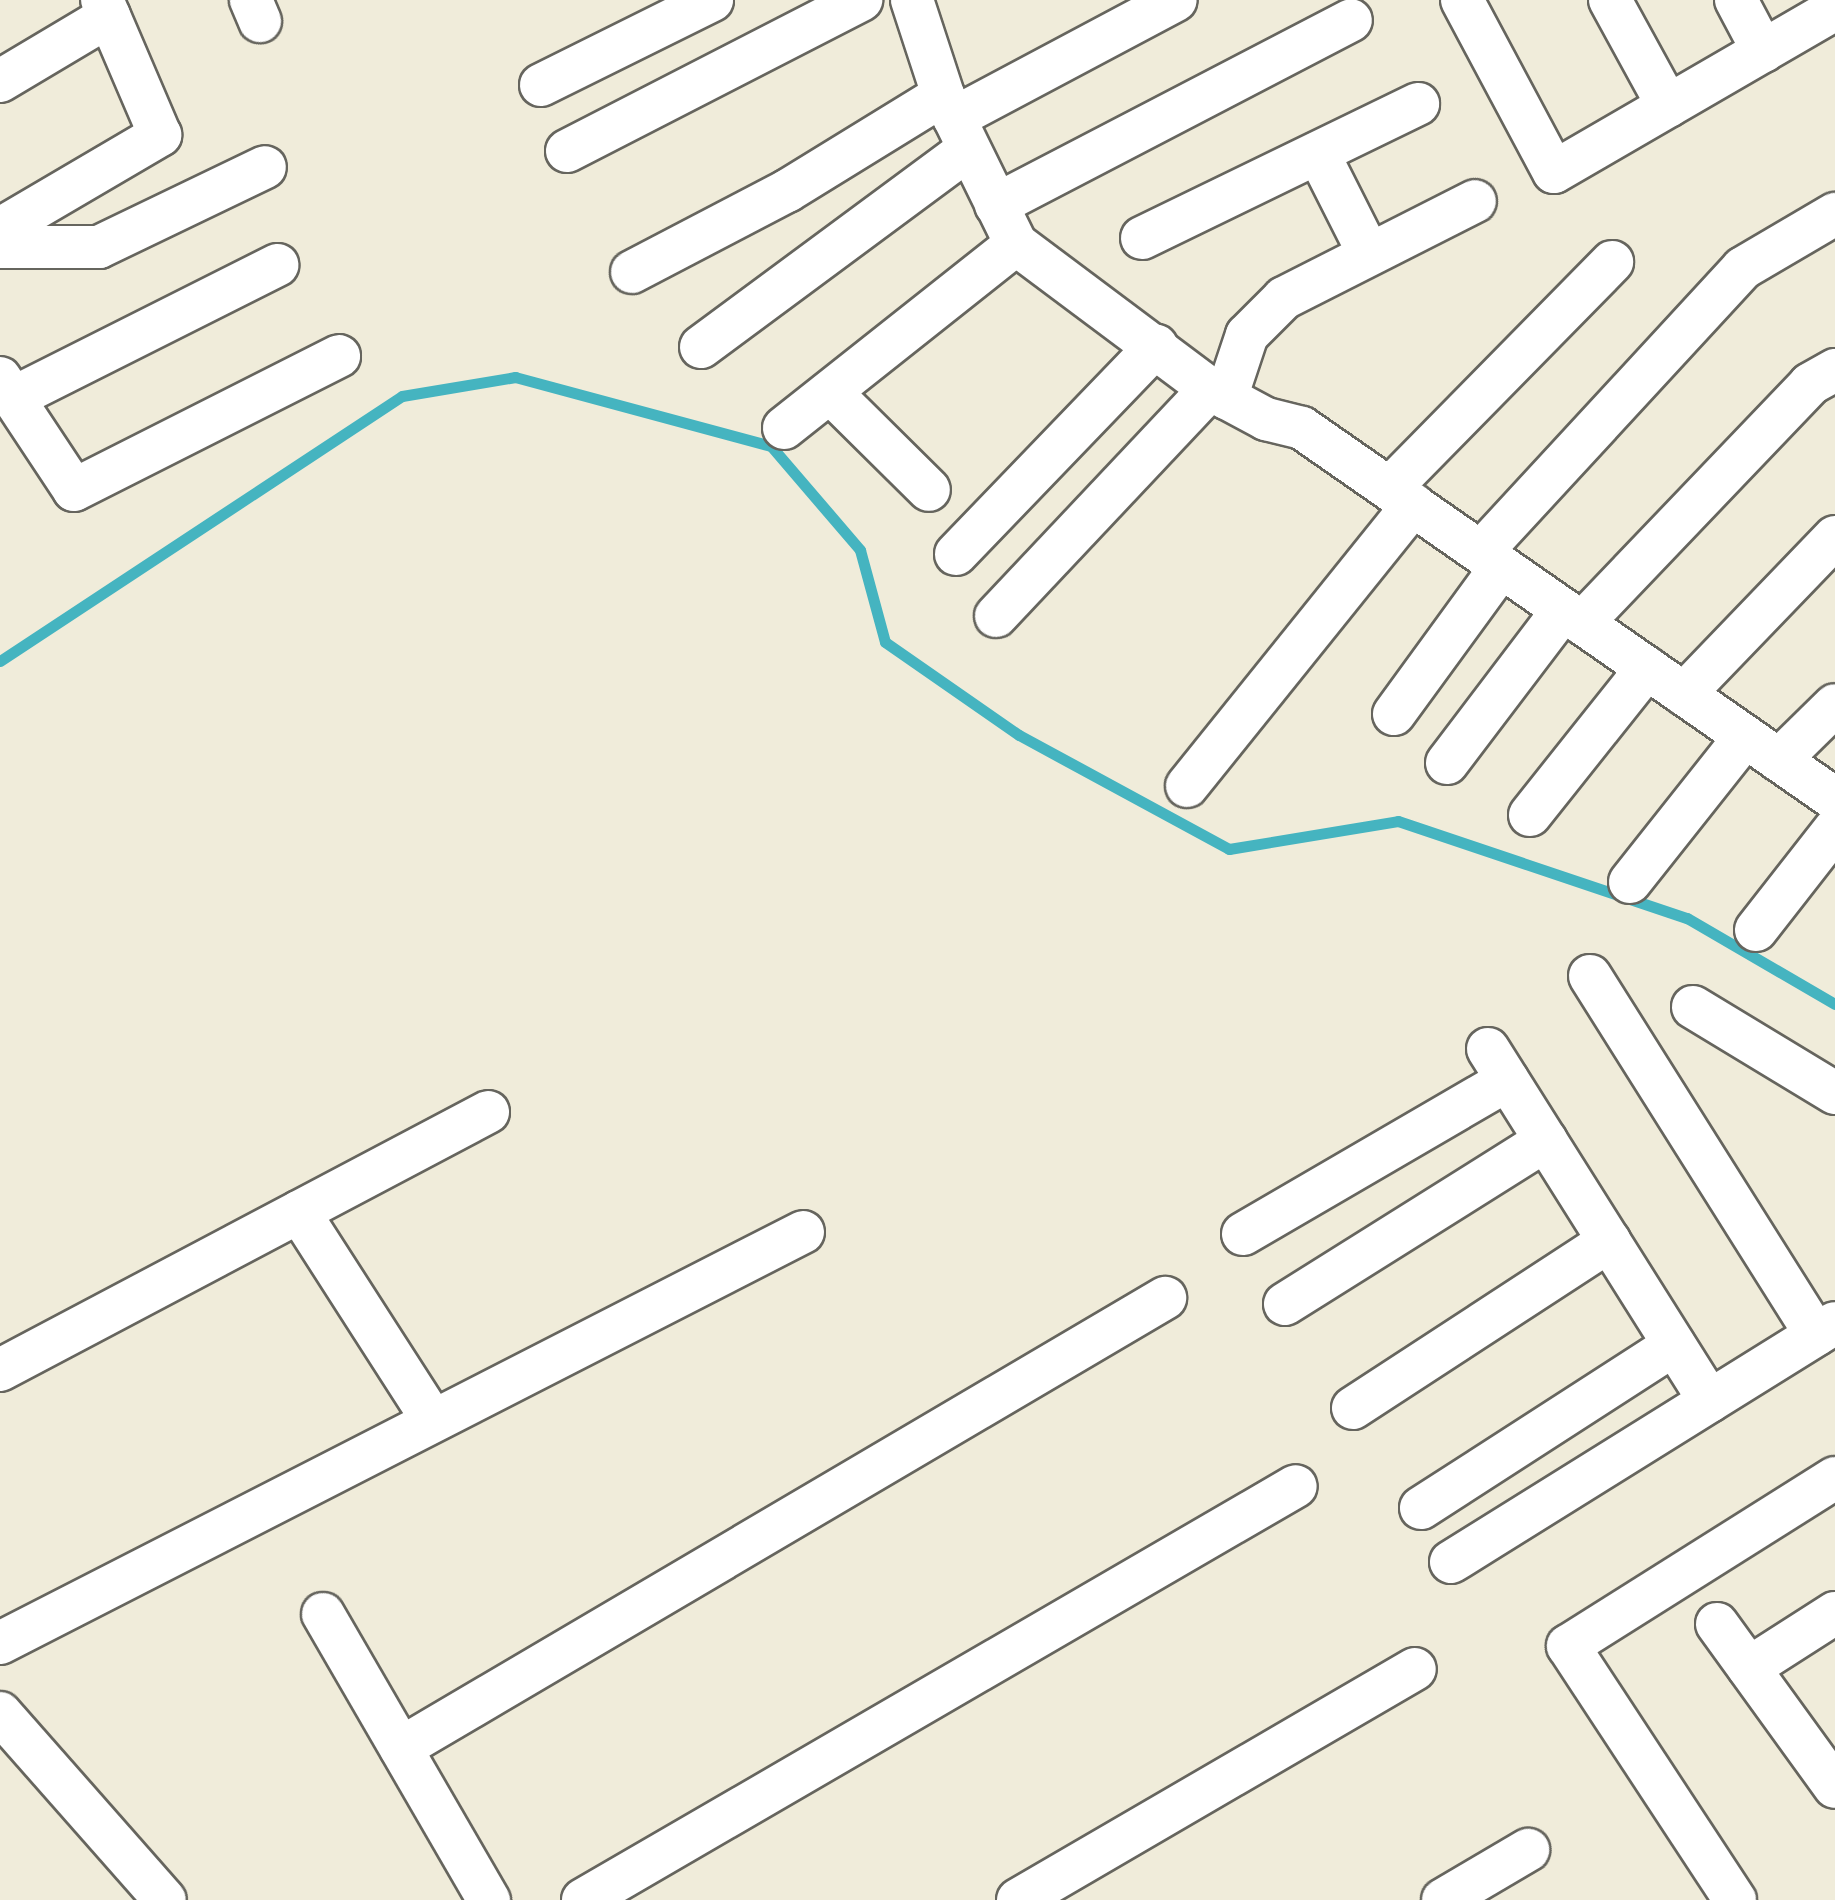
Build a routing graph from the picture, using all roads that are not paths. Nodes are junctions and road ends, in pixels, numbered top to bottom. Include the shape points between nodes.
1 (712, 0) edge
2 (861, 0) edge
3 (912, 0) edge
4 (1176, 0) edge
5 (1462, 0) edge
6 (1610, 0) edge
7 (1736, 0) edge
8 (106, 8) edge
9 (1835, 9) edge
10 (1351, 20) dead end
11 (1763, 51) junction
12 (0, 81) edge
13 (541, 85) dead end
14 (1418, 104) dead end
15 (1668, 106) junction
16 (955, 121) junction
17 (567, 151) dead end
18 (1318, 153) junction
19 (265, 167) dead end
20 (1475, 201) dead end
21 (996, 205) junction
22 (1835, 214) edge
23 (0, 229) edge
24 (1142, 238) dead end
25 (1016, 244) junction
26 (0, 247) edge
27 (1369, 254) junction
28 (1612, 262) dead end
29 (277, 265) dead end
30 (632, 272) dead end
31 (1156, 346) junction
32 (701, 347) dead end
33 (339, 356) dead end
34 (1835, 370) edge
35 (6, 388) edge
36 (830, 392) junction
37 (1218, 393) junction
38 (784, 428) dead end
39 (929, 490) dead end
40 (1401, 497) junction
41 (1835, 537) edge
42 (956, 554) dead end
43 (1491, 560) junction
44 (996, 616) dead end
45 (1572, 616) junction
46 (1647, 668) junction
47 (1684, 694) junction
48 (1835, 705) edge
49 (1394, 714) dead end
50 (1745, 737) junction
51 (1779, 760) junction
52 (1447, 763) dead end
53 (1187, 786) dead end
54 (1835, 799) edge
55 (1530, 815) dead end
56 (1835, 829) edge
57 (1630, 882) dead end
58 (1756, 930) dead end
59 (1590, 976) dead end
60 (1693, 1007) dead end
61 (1835, 1093) edge
62 (488, 1112) dead end
63 (1546, 1140) junction
64 (299, 1212) junction
65 (803, 1232) dead end
66 (1243, 1234) dead end
67 (1609, 1241) junction
68 (1165, 1298) dead end
69 (1285, 1304) dead end
70 (1825, 1329) edge
71 (1674, 1345) junction
72 (0, 1370) edge
73 (1710, 1401) junction
74 (1353, 1408) dead end
75 (433, 1421) junction
76 (1835, 1478) edge
77 (1296, 1486) dead end
78 (1421, 1508) dead end
79 (1451, 1562) dead end
80 (1835, 1613) edge
81 (323, 1614) dead end
82 (1717, 1624) dead end
83 (0, 1643) edge
84 (1749, 1668) junction
85 (1415, 1669) dead end
86 (0, 1713) edge
87 (401, 1748) junction
88 (1835, 1787) edge
89 (1528, 1850) dead end
90 (158, 1898) edge
91 (489, 1900) edge
92 (583, 1900) edge
93 (1018, 1900) edge
94 (1443, 1900) edge
95 (1735, 1900) edge

1 - 13 street
2 - 17 street
3 - 16 street
4 - 16 street
5 - 15 street via 1554,172
6 - 15 street
7 - 11 street
8 - 12 street
8 - 23 street via 160,135
9 - 11 street
10 - 21 street
11 - 15 street
14 - 18 street
16 - 21 street
16 - 30 street via 787,191
16 - 32 street
18 - 24 street
18 - 27 street
19 - 26 street via 99,247
20 - 27 street
21 - 25 street
22 - 43 street via 1743,268
25 - 31 street
25 - 36 street
27 - 37 street via 1274,307 1247,335
28 - 40 street
29 - 35 street
31 - 37 street
31 - 42 street
33 - 35 street via 74,490
34 - 45 street via 1810,384
36 - 38 street
36 - 39 street
37 - 40 street via 1266,419 1302,428
37 - 44 street
40 - 43 street
40 - 53 street
41 - 47 street
43 - 45 street
43 - 49 street
45 - 46 street
45 - 52 street
46 - 47 street
46 - 55 street
47 - 50 street
48 - 51 street
50 - 51 street
50 - 57 street
51 - 54 street
56 - 58 street
59 - 70 street
60 - 61 street
62 - 64 street
63 - 66 street via 1498,1064
63 - 67 street
63 - 69 street
64 - 72 street
64 - 75 street
65 - 75 street
67 - 71 street
67 - 74 street
68 - 87 street
70 - 73 street
71 - 73 street
71 - 78 street
73 - 79 street
75 - 83 street
76 - 95 street via 1568,1646
77 - 92 street
80 - 84 street
81 - 87 street
82 - 84 street
84 - 88 street
85 - 93 street
86 - 90 street
87 - 91 street
89 - 94 street

